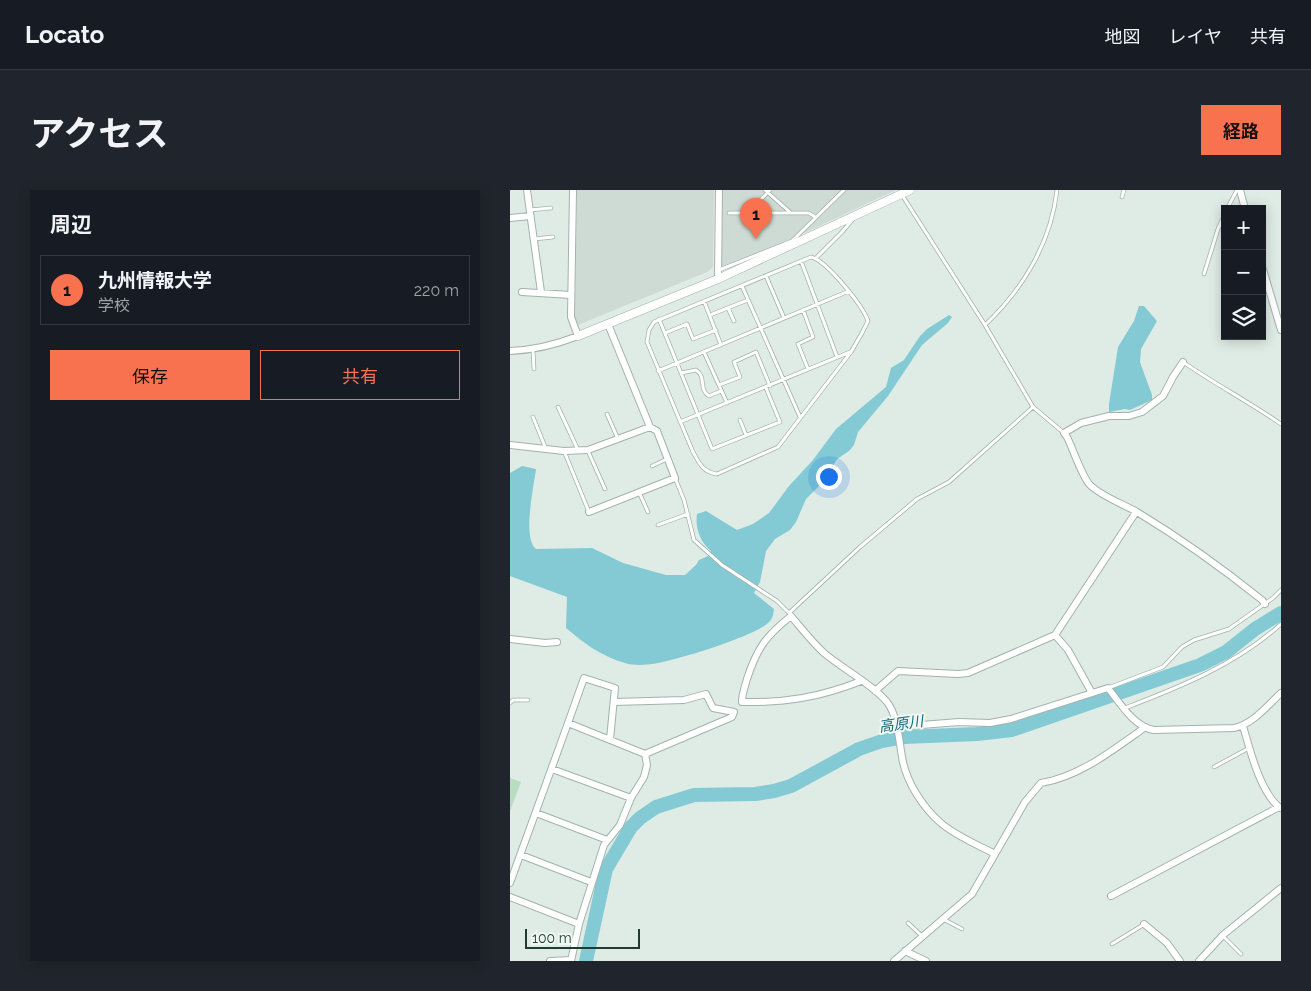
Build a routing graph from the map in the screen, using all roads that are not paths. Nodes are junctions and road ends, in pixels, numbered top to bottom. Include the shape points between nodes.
1 (527, 190) edge
2 (573, 190) edge
3 (718, 190) edge
4 (844, 190) edge
5 (910, 190) edge
6 (1057, 190) edge
7 (1124, 190) edge
8 (1238, 190) edge
9 (768, 191) edge
10 (901, 194) junction
11 (1122, 197) dead end
12 (1229, 205) edge
13 (1244, 205) edge
14 (551, 208) dead end
15 (530, 213) junction
16 (729, 213) dead end
17 (747, 213) junction
18 (792, 214) junction
19 (857, 214) junction
20 (815, 217) junction
21 (510, 218) edge
22 (1221, 223) edge
23 (553, 237) dead end
24 (534, 240) junction
25 (816, 258) junction
26 (801, 261) junction
27 (1204, 274) dead end
28 (718, 275) junction
29 (766, 276) junction
30 (1266, 281) edge
31 (742, 286) junction
32 (848, 291) junction
33 (522, 292) dead end
34 (541, 292) junction
35 (571, 295) junction
36 (748, 300) junction
37 (704, 301) junction
38 (817, 304) junction
39 (728, 308) junction
40 (803, 310) junction
41 (710, 315) junction
42 (784, 318) junction
43 (659, 319) junction
44 (734, 321) dead end
45 (608, 324) junction
46 (985, 325) junction
47 (761, 328) junction
48 (716, 330) junction
49 (1281, 330) edge
50 (665, 333) junction
51 (578, 336) junction
52 (721, 345) junction
53 (533, 350) junction
54 (510, 351) edge
55 (704, 352) junction
56 (851, 352) junction
57 (837, 358) junction
58 (1184, 362) joint
59 (677, 363) junction
60 (534, 369) dead end
61 (808, 369) junction
62 (658, 371) junction
63 (681, 373) junction
64 (784, 380) junction
65 (719, 385) junction
66 (768, 387) junction
67 (722, 391) junction
68 (727, 403) junction
69 (1033, 406) junction
70 (558, 407) dead end
71 (607, 414) dead end
72 (698, 415) junction
73 (533, 417) dead end
74 (800, 418) junction
75 (740, 420) dead end
76 (680, 422) junction
77 (1281, 424) edge
78 (650, 427) junction
79 (1064, 433) junction
80 (746, 435) junction
81 (618, 439) junction
82 (510, 445) edge
83 (546, 449) junction
84 (588, 450) junction
85 (578, 451) junction
86 (564, 452) junction
87 (668, 459) junction
88 (652, 466) dead end
89 (675, 478) junction
90 (604, 490) dead end
91 (639, 492) junction
92 (589, 512) joint
93 (648, 512) dead end
94 (1136, 512) junction
95 (688, 514) junction
96 (658, 525) dead end
97 (1281, 590) edge
98 (1265, 604) junction
99 (790, 615) junction
100 (1281, 624) edge
101 (1055, 635) junction
102 (510, 639) edge
103 (557, 642) dead end
104 (861, 681) junction
105 (1108, 688) junction
106 (875, 691) junction
107 (1092, 693) junction
108 (1281, 693) edge
109 (528, 700) dead end
110 (614, 702) junction
111 (742, 702) junction
112 (510, 703) edge
113 (1124, 709) junction
114 (734, 712) junction
115 (568, 723) junction
116 (1243, 726) junction
117 (896, 728) junction
118 (1144, 728) junction
119 (610, 739) junction
120 (1250, 748) junction
121 (645, 754) junction
122 (1214, 767) dead end
123 (552, 769) junction
124 (631, 798) junction
125 (1280, 808) edge
126 (536, 812) junction
127 (607, 840) junction
128 (995, 854) junction
129 (521, 855) junction
130 (512, 870) edge
131 (591, 882) junction
132 (510, 883) edge
133 (1281, 888) edge
134 (1110, 896) dead end
135 (510, 898) edge
136 (943, 919) junction
137 (908, 923) dead end
138 (579, 924) junction
139 (1144, 924) joint
140 (962, 929) dead end
141 (923, 936) junction
142 (1223, 936) junction
143 (1112, 944) dead end
144 (905, 951) junction
145 (1242, 954) dead end
146 (550, 961) edge
147 (571, 961) edge
148 (894, 961) edge
149 (926, 961) edge
150 (1180, 961) edge
151 (1199, 961) edge

1 - 15 street
2 - 35 street
3 - 28 street
4 - 20 lane
5 - 10 street
6 - 46 lane via 1052,218 1039,254 1006,302
7 - 11 lane
8 - 12 lane
8 - 13 street
9 - 17 lane
9 - 18 lane
10 - 19 street
10 - 46 lane
14 - 15 lane
15 - 21 street
15 - 24 street
16 - 17 lane
17 - 18 lane
18 - 20 lane via 809,213
19 - 25 lane
19 - 28 street
20 - 28 lane via 792,241
22 - 27 lane
23 - 24 lane
24 - 34 street
25 - 26 lane
25 - 32 lane
26 - 29 lane
26 - 38 lane
28 - 45 street
29 - 31 lane
29 - 42 lane
30 - 49 street
31 - 36 lane
31 - 37 lane
32 - 38 lane
32 - 56 lane via 868,321
33 - 34 street
34 - 35 street
35 - 51 street via 571,317
36 - 39 lane
36 - 47 lane
37 - 41 lane
37 - 43 lane
38 - 40 lane
38 - 57 lane
39 - 41 lane
39 - 44 lane
40 - 42 lane
40 - 61 lane via 813,338 798,344
41 - 48 lane
42 - 47 lane
43 - 50 lane
43 - 62 lane via 649,330 647,342
45 - 51 street
45 - 78 street
46 - 69 lane
47 - 52 lane
47 - 64 lane
48 - 50 lane via 693,339 687,324
48 - 52 lane
50 - 59 lane
51 - 53 street
52 - 55 lane
53 - 54 street
53 - 60 lane
55 - 59 lane
55 - 65 lane
56 - 57 lane
56 - 74 lane
57 - 61 lane
58 - 77 lane
58 - 79 street via 1163,396 1142,412 1081,423
59 - 62 lane
59 - 63 lane
61 - 64 lane
62 - 76 lane
63 - 67 lane via 696,370 700,373 702,389 709,396
63 - 72 lane
64 - 66 lane
64 - 74 lane
65 - 66 lane via 740,378 734,362 756,352
65 - 67 lane
66 - 68 lane
66 - 80 lane via 780,422
67 - 68 lane
68 - 72 lane
69 - 79 lane
69 - 99 lane via 949,482 917,499 881,529
70 - 85 lane
71 - 81 lane
72 - 76 lane
72 - 80 lane via 712,449
73 - 83 lane
74 - 76 lane via 778,447 717,474 704,470 699,463
75 - 80 lane
78 - 81 street
78 - 87 street via 657,431
79 - 94 street via 1091,486
81 - 84 street
82 - 83 street
83 - 86 street
84 - 85 street
84 - 90 lane
85 - 86 street
86 - 92 lane
87 - 88 lane
87 - 89 street
89 - 91 street
89 - 95 lane
91 - 92 street
91 - 93 lane
94 - 98 street via 1226,571
94 - 101 street
95 - 96 lane
95 - 99 lane via 694,540 710,556 777,601
97 - 98 lane
98 - 105 lane via 1229,629 1194,640 1163,667
99 - 104 street via 825,654
99 - 111 street via 758,651
100 - 113 lane via 1198,678
101 - 106 street via 968,673 898,671
101 - 107 street via 1068,650
102 - 103 street
104 - 106 street
104 - 111 street via 813,697
105 - 107 street
105 - 113 street
106 - 117 street via 888,704
107 - 117 street via 1004,720
108 - 116 street
109 - 112 lane
110 - 114 street via 684,700 706,694 713,708
110 - 115 street via 615,688 584,678
110 - 119 street
111 - 114 street
113 - 118 street
114 - 121 street via 711,727
115 - 119 street
115 - 123 street
116 - 118 street
116 - 120 street
117 - 128 street via 903,765 915,792 931,814 954,832
118 - 128 street via 1084,767 1041,783
119 - 121 street
120 - 122 lane
120 - 125 street via 1263,784
121 - 124 street via 644,777
123 - 124 street
123 - 126 street
124 - 127 street via 620,825
125 - 134 street
126 - 127 street
126 - 129 street
127 - 131 street
128 - 136 street via 972,894
129 - 130 street
129 - 131 street
130 - 132 street
131 - 138 street
133 - 142 street
135 - 138 street
136 - 140 lane
136 - 141 street
137 - 141 lane
138 - 147 street
139 - 143 lane
139 - 150 street via 1167,944
141 - 144 street
142 - 145 lane
142 - 151 street
144 - 148 street
144 - 149 street
146 - 147 street

